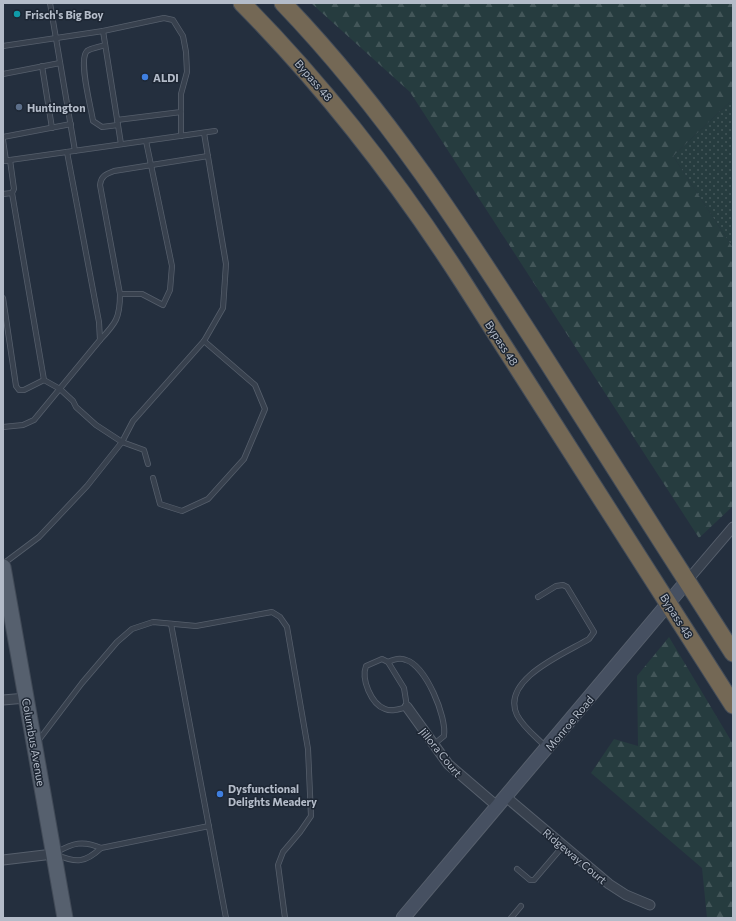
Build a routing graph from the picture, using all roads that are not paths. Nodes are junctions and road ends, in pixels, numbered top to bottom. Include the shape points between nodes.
1 (50, 3) edge
2 (242, 3) edge
3 (283, 3) edge
4 (103, 31) junction
5 (56, 37) junction
6 (105, 45) junction
7 (3, 46) edge
8 (60, 63) junction
9 (42, 66) junction
10 (3, 74) edge
11 (181, 112) junction
12 (118, 123) junction
13 (71, 124) junction
14 (52, 128) junction
15 (215, 131) dead end
16 (204, 133) junction
17 (182, 136) junction
18 (3, 139) edge
19 (146, 141) junction
20 (121, 144) junction
21 (75, 151) junction
22 (67, 152) junction
23 (208, 156) junction
24 (6, 161) edge
25 (151, 165) junction
26 (12, 193) junction
27 (3, 194) edge
28 (120, 294) junction
29 (3, 298) edge
30 (100, 340) junction
31 (204, 341) junction
32 (44, 380) junction
33 (60, 389) junction
34 (3, 427) edge
35 (122, 442) junction
36 (148, 464) dead end
37 (153, 478) dead end
38 (733, 527) edge
39 (3, 565) edge
40 (687, 581) junction
41 (538, 597) dead end
42 (668, 603) junction
43 (171, 624) junction
44 (733, 653) edge
45 (388, 662) junction
46 (26, 698) junction
47 (3, 700) edge
48 (733, 705) edge
49 (407, 707) junction
50 (433, 745) junction
51 (35, 746) junction
52 (548, 748) junction
53 (502, 802) junction
54 (209, 826) junction
55 (563, 846) junction
56 (100, 848) junction
57 (53, 854) junction
58 (3, 860) edge
59 (517, 869) dead end
60 (650, 905) dead end
61 (521, 906) dead end
62 (65, 918) edge
63 (226, 918) edge
64 (285, 918) edge
65 (403, 918) edge
66 (511, 918) edge

1 - 5 lane
2 - 42 highway, Bypass 48 via 347,119 419,215
3 - 40 highway via 346,73 438,194 476,249
4 - 5 lane
4 - 6 lane
4 - 11 lane via 164,18 173,20 183,36 186,52 187,72 181,94
5 - 7 lane
5 - 8 lane
6 - 12 lane
6 - 12 lane via 88,50 84,56 93,121 102,127
8 - 9 lane
8 - 13 lane
9 - 10 lane
9 - 14 lane
11 - 12 lane
11 - 17 lane
12 - 20 lane
13 - 14 lane
13 - 21 lane
14 - 18 lane
15 - 16 lane
16 - 17 lane
16 - 23 lane
17 - 19 lane
18 - 24 lane
19 - 20 lane
19 - 25 lane
20 - 21 lane
21 - 22 lane
22 - 24 lane
22 - 30 lane via 99,322
23 - 25 lane
23 - 31 lane via 226,264 223,308
24 - 26 lane via 14,189
25 - 28 lane via 114,171 100,180
25 - 28 lane via 172,266 170,290 163,305 142,294
26 - 27 lane
26 - 32 lane
28 - 30 lane via 120,312 115,324
29 - 32 lane via 16,386 19,390 24,390
30 - 33 lane
31 - 35 lane via 133,421
31 - 37 lane via 255,386 265,409 244,459 208,499 182,511 160,504
32 - 33 lane
33 - 34 lane via 34,420 23,425
33 - 35 lane via 96,425
35 - 36 lane via 144,450
35 - 39 lane via 87,486 39,537
38 - 40 street, Monroe Road
39 - 46 main road, Columbus Avenue
40 - 42 street, Monroe Road
40 - 44 highway
41 - 52 lane via 556,586 567,587 594,632 589,640 542,666 517,688 516,714
42 - 48 highway, Bypass 48
42 - 52 street, Monroe Road
43 - 51 lane via 153,622 132,629 117,642 68,699
43 - 54 lane
43 - 64 lane via 196,626 272,612 280,617 287,627 308,749 311,816 283,852 278,865
45 - 49 lane via 404,688
45 - 49 lane via 382,659 366,666 364,680 377,704 394,711
45 - 50 lane via 396,658 407,660 422,674 439,702 445,730 444,736
46 - 47 street
46 - 51 main road, Columbus Avenue
49 - 50 street, Jillora Court
50 - 53 street, Jillora Court via 462,778
51 - 57 main road, Columbus Avenue
52 - 53 street, Monroe Road
53 - 55 street, Ridgeway Court
53 - 65 street, Monroe Road
54 - 56 lane
54 - 63 lane
55 - 59 lane via 534,880 530,880
55 - 60 street, Ridgeway Court via 609,884 626,895
56 - 57 lane via 89,843 71,844
56 - 57 lane via 90,858 72,861
57 - 58 street
57 - 62 main road, Columbus Avenue
61 - 66 lane

